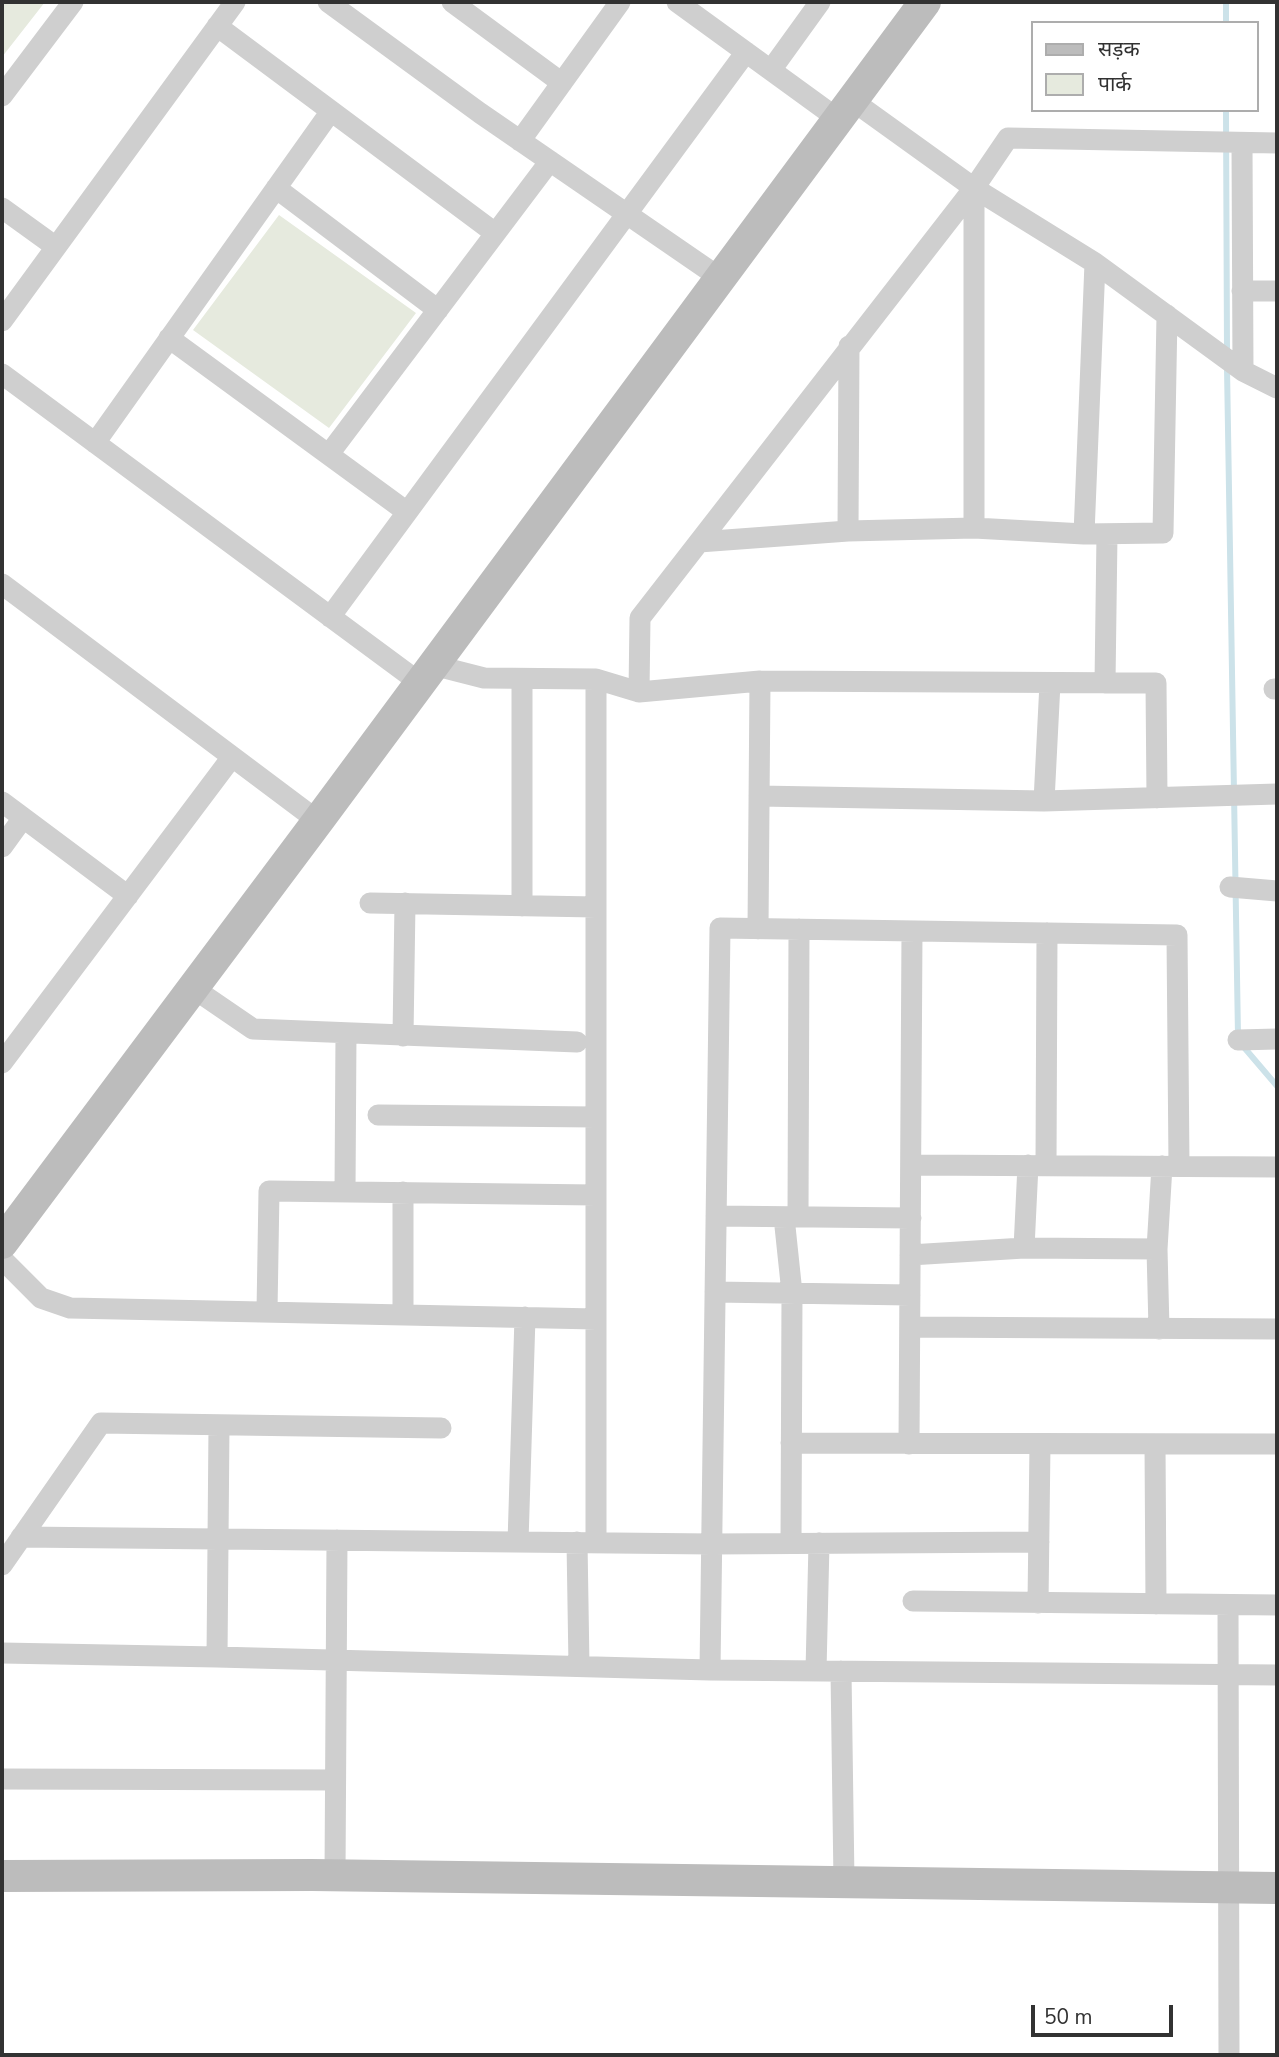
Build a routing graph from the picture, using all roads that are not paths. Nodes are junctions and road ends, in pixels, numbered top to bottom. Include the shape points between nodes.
1 (73, 2) edge
2 (235, 2) edge
3 (452, 2) edge
4 (620, 2) edge
5 (677, 2) edge
6 (925, 2) edge
7 (331, 3) edge
8 (810, 5) edge
9 (217, 26) junction
10 (746, 52) junction
11 (771, 70) junction
12 (562, 83) junction
13 (2, 96) edge
14 (845, 110) junction
15 (331, 111) junction
16 (520, 141) junction
17 (1240, 142) junction
18 (1277, 143) edge
19 (550, 161) junction
20 (276, 188) junction
21 (974, 188) junction
22 (2, 208) edge
23 (627, 214) junction
24 (495, 233) junction
25 (56, 247) junction
26 (1095, 263) junction
27 (720, 278) junction
28 (1242, 291) junction
29 (1277, 291) edge
30 (438, 310) junction
31 (1167, 315) junction
32 (2, 321) edge
33 (169, 338) junction
34 (849, 346) junction
35 (1243, 371) junction
36 (2, 374) edge
37 (1277, 388) edge
38 (95, 443) junction
39 (329, 454) junction
40 (407, 512) junction
41 (974, 528) junction
42 (848, 531) junction
43 (1084, 534) junction
44 (1107, 534) junction
45 (699, 542) junction
46 (2, 584) edge
47 (330, 617) junction
48 (427, 674) junction
49 (522, 679) junction
50 (596, 679) junction
51 (760, 681) junction
52 (1050, 683) junction
53 (1105, 684) junction
54 (639, 692) junction
55 (232, 757) junction
56 (1277, 794) edge
57 (759, 796) junction
58 (1157, 798) junction
59 (1044, 801) junction
60 (2, 802) edge
61 (23, 818) junction
62 (318, 821) junction
63 (2, 847) edge
64 (1230, 887) dead end
65 (1277, 891) edge
66 (128, 896) junction
67 (370, 902) dead end
68 (405, 903) junction
69 (522, 906) junction
70 (596, 907) junction
71 (758, 929) junction
72 (799, 929) junction
73 (912, 931) junction
74 (1047, 933) junction
75 (193, 988) junction
76 (346, 1033) junction
77 (403, 1036) junction
78 (1277, 1039) edge
79 (1238, 1040) dead end
80 (577, 1042) dead end
81 (2, 1063) edge
82 (378, 1115) dead end
83 (596, 1118) junction
84 (911, 1165) junction
85 (1037, 1166) junction
86 (1170, 1166) junction
87 (1277, 1167) edge
88 (345, 1192) junction
89 (403, 1192) junction
90 (596, 1195) junction
91 (716, 1216) junction
92 (791, 1217) junction
93 (911, 1218) junction
94 (2, 1244) edge
95 (1024, 1248) junction
96 (1157, 1250) junction
97 (910, 1255) junction
98 (2, 1259) edge
99 (715, 1292) junction
100 (792, 1293) junction
101 (910, 1295) junction
102 (267, 1311) junction
103 (403, 1314) junction
104 (525, 1317) junction
105 (596, 1319) junction
106 (910, 1327) junction
107 (1159, 1329) junction
108 (1277, 1329) edge
109 (219, 1425) junction
110 (440, 1428) dead end
111 (792, 1443) junction
112 (909, 1444) junction
113 (1040, 1444) junction
114 (1155, 1444) junction
115 (1277, 1444) edge
116 (22, 1537) junction
117 (218, 1539) junction
118 (337, 1540) junction
119 (518, 1542) junction
120 (586, 1542) junction
121 (1039, 1542) junction
122 (791, 1543) junction
123 (819, 1543) junction
124 (712, 1544) junction
125 (2, 1565) edge
126 (913, 1601) dead end
127 (1038, 1603) junction
128 (1156, 1604) junction
129 (1228, 1605) junction
130 (1277, 1605) edge
131 (2, 1653) edge
132 (217, 1657) junction
133 (336, 1659) junction
134 (579, 1666) junction
135 (710, 1670) junction
136 (816, 1671) junction
137 (841, 1671) junction
138 (1228, 1675) junction
139 (1277, 1675) edge
140 (2, 1779) edge
141 (335, 1780) junction
142 (2, 1875) edge
143 (335, 1875) junction
144 (844, 1882) junction
145 (1228, 1887) junction
146 (1277, 1888) edge
147 (1228, 2055) edge

1 - 13 street
2 - 9 street
3 - 12 street
4 - 12 street
5 - 10 street
6 - 14 street
7 - 16 street
8 - 11 street
9 - 15 street
9 - 25 street
10 - 11 street
10 - 23 street
11 - 14 street
12 - 16 street
14 - 21 street
14 - 27 street
15 - 20 street
15 - 24 street
16 - 19 street
17 - 18 street
17 - 21 street via 1008,138
17 - 28 street
19 - 23 street
19 - 24 street
20 - 30 street
20 - 33 street
21 - 26 street
21 - 34 street
21 - 41 street
22 - 25 street
23 - 27 street
23 - 40 street
24 - 30 street
25 - 32 street
26 - 31 street
26 - 43 street
27 - 48 street
28 - 29 street
28 - 35 street
30 - 39 street
31 - 35 street
31 - 44 street via 1163,533
33 - 38 street
33 - 39 street
34 - 42 street
34 - 45 street
35 - 37 street
36 - 38 street
38 - 47 street
39 - 40 street
40 - 47 street
41 - 42 street
41 - 43 street
42 - 45 street
43 - 44 street
44 - 53 street
45 - 54 street via 640,618
46 - 55 street
47 - 48 street
48 - 49 street
48 - 62 street
49 - 50 street
49 - 69 street
50 - 54 street
50 - 70 street
51 - 52 street
51 - 54 street
51 - 57 street
52 - 53 street
52 - 59 street
53 - 58 street via 1156,684
55 - 62 street
55 - 66 street
56 - 58 street
57 - 59 street
57 - 71 street
58 - 59 street
60 - 61 street
61 - 63 street
61 - 66 street
62 - 75 street
64 - 65 street
66 - 81 street
67 - 68 street
68 - 69 street
68 - 77 street
69 - 70 street
70 - 83 street
71 - 72 street
71 - 91 street via 720,928
72 - 73 street
72 - 92 street
73 - 74 street
73 - 84 street
74 - 85 street
74 - 86 street via 1177,935
75 - 76 street via 253,1029
75 - 94 street
76 - 77 street
76 - 88 street
77 - 80 street
78 - 79 street
82 - 83 street
83 - 90 street
84 - 85 street
84 - 93 street
85 - 86 street
85 - 95 street
86 - 87 street
86 - 96 street
88 - 89 street
88 - 102 street via 269,1191
89 - 90 street
89 - 103 street
90 - 105 street
91 - 92 street
91 - 99 street
92 - 93 street
92 - 100 street
93 - 97 street
95 - 96 street
95 - 97 street
96 - 107 street
97 - 101 street
98 - 102 street via 41,1298 70,1308
99 - 100 street
99 - 124 street
100 - 101 street
100 - 111 street
101 - 106 street
102 - 103 street
103 - 104 street
104 - 105 street
104 - 119 street
105 - 120 street
106 - 107 street
106 - 112 street
107 - 108 street
109 - 110 street
109 - 116 street via 101,1423
109 - 117 street
111 - 112 street
111 - 122 street
112 - 113 street
113 - 114 street
113 - 121 street
114 - 115 street
114 - 128 street
116 - 117 street
116 - 125 street
117 - 118 street
117 - 132 street
118 - 119 street
118 - 133 street
119 - 120 street
120 - 124 street
120 - 134 street
121 - 123 street
121 - 127 street
122 - 123 street
122 - 124 street
123 - 136 street
124 - 135 street
126 - 127 street
127 - 128 street
128 - 129 street
129 - 130 street
129 - 138 street
131 - 132 street
132 - 133 street
133 - 134 street
133 - 141 street
134 - 135 street
135 - 136 street
136 - 137 street
137 - 138 street
137 - 144 street
138 - 139 street
138 - 145 street
140 - 141 street
141 - 143 street
142 - 143 street
143 - 144 street
144 - 145 street
145 - 146 street
145 - 147 street

